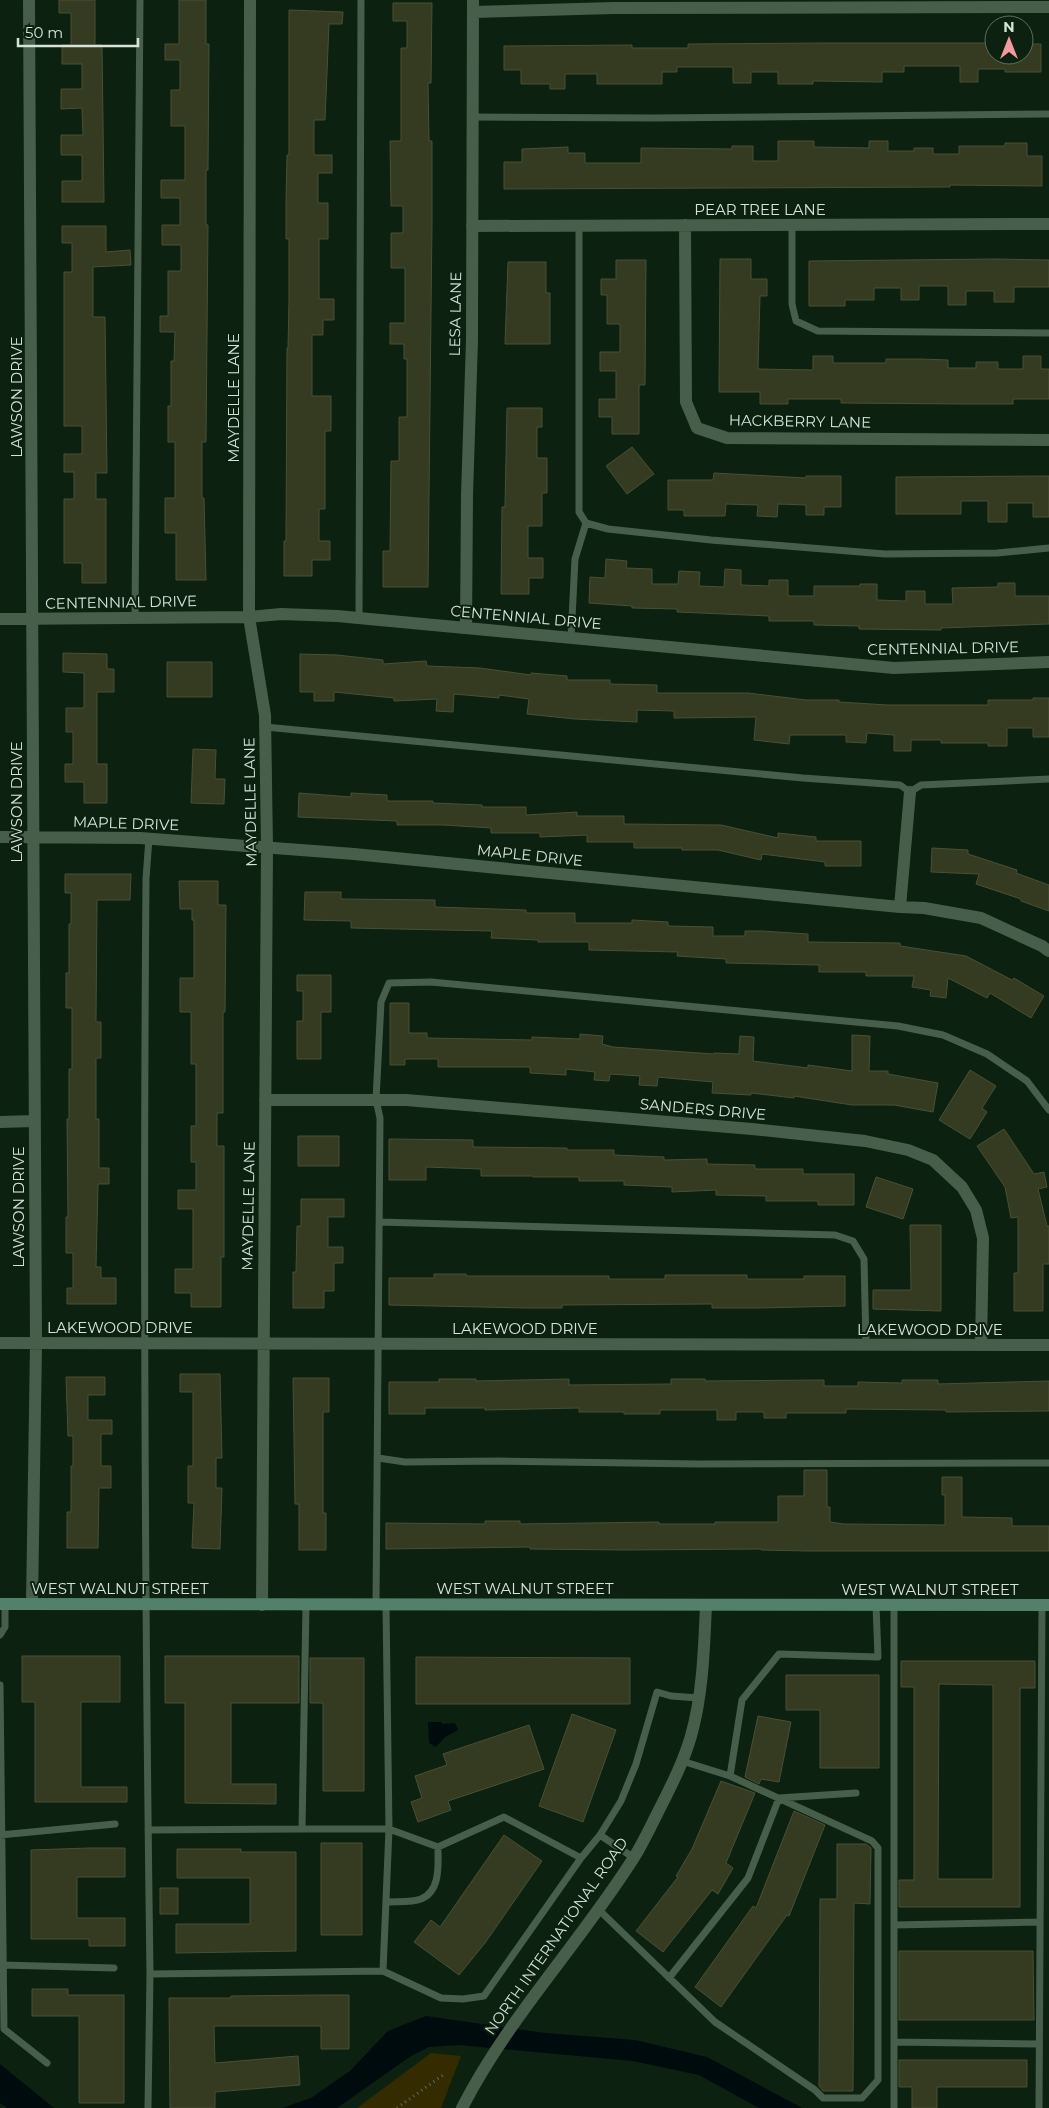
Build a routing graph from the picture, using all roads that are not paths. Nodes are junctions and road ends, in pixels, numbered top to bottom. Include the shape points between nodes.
1 (29, 0) edge
2 (140, 0) edge
3 (250, 0) edge
4 (360, 0) edge
5 (473, 6) edge
6 (1049, 7) edge
7 (1049, 114) edge
8 (472, 117) junction
9 (1049, 224) edge
10 (685, 225) junction
11 (792, 225) junction
12 (472, 226) junction
13 (579, 226) junction
14 (1049, 333) edge
15 (1049, 440) edge
16 (586, 523) junction
17 (1049, 548) edge
18 (249, 617) junction
19 (135, 618) junction
20 (359, 618) junction
21 (0, 619) edge
22 (32, 620) junction
23 (466, 628) junction
24 (571, 638) junction
25 (1049, 662) edge
26 (265, 727) junction
27 (1049, 779) edge
28 (910, 792) junction
29 (0, 837) edge
30 (32, 837) junction
31 (149, 838) junction
32 (267, 848) junction
33 (900, 907) junction
34 (1049, 951) edge
35 (265, 1100) junction
36 (376, 1100) junction
37 (1049, 1110) edge
38 (34, 1121) junction
39 (0, 1122) edge
40 (379, 1222) junction
41 (0, 1343) edge
42 (36, 1344) junction
43 (144, 1344) junction
44 (263, 1344) junction
45 (377, 1344) junction
46 (866, 1345) junction
47 (981, 1345) junction
48 (1049, 1345) edge
49 (378, 1458) junction
50 (1049, 1463) edge
51 (2, 1604) edge
52 (32, 1604) junction
53 (145, 1604) junction
54 (262, 1604) junction
55 (306, 1604) junction
56 (381, 1604) junction
57 (706, 1605) junction
58 (876, 1605) junction
59 (894, 1605) junction
60 (1046, 1605) edge
61 (0, 1635) edge
62 (0, 1686) edge
63 (699, 1698) junction
64 (682, 1762) junction
65 (730, 1776) junction
66 (856, 1793) dead end
67 (779, 1798) junction
68 (115, 1824) dead end
69 (302, 1829) junction
70 (388, 1829) junction
71 (148, 1830) junction
72 (1, 1835) edge
73 (600, 1835) junction
74 (438, 1847) junction
75 (581, 1858) junction
76 (634, 1858) junction
77 (386, 1902) junction
78 (598, 1909) junction
79 (1040, 1922) junction
80 (894, 1925) junction
81 (2, 1965) junction
82 (114, 1968) dead end
83 (383, 1971) junction
84 (150, 1974) junction
85 (669, 1978) junction
86 (894, 2042) junction
87 (1039, 2044) junction
88 (47, 2063) dead end
89 (148, 2108) edge
90 (462, 2108) edge
91 (894, 2108) edge
92 (1039, 2108) edge

1 - 22 street, LAWSON DRIVE
2 - 19 lane
3 - 18 street, MAYDELLE LANE
4 - 20 lane
5 - 6 street
5 - 8 street, LESA LANE
7 - 8 lane
8 - 12 street, LESA LANE
9 - 11 street, PEAR TREE LANE
10 - 11 street, PEAR TREE LANE
10 - 13 street, PEAR TREE LANE
10 - 15 street, HACKBERRY LANE via 686,402 697,428 728,438
11 - 14 lane via 792,304 796,321 818,331
12 - 13 street, PEAR TREE LANE
12 - 23 street, LESA LANE
13 - 16 lane via 579,512
16 - 17 lane via 636,532 885,554
16 - 24 lane via 575,560
18 - 19 street, CENTENNIAL DRIVE
18 - 20 street, CENTENNIAL DRIVE via 281,614
18 - 26 street, MAYDELLE LANE
19 - 22 street, CENTENNIAL DRIVE
20 - 23 street, CENTENNIAL DRIVE
21 - 22 street, CENTENNIAL DRIVE
22 - 30 street, LAWSON DRIVE
23 - 24 street, CENTENNIAL DRIVE
24 - 25 street, CENTENNIAL DRIVE via 894,668
26 - 28 lane via 900,785
26 - 32 street, MAYDELLE LANE
27 - 28 lane via 921,785
28 - 33 street
29 - 30 street, MAPLE DRIVE
30 - 31 street, MAPLE DRIVE
30 - 38 street, LAWSON DRIVE
31 - 32 street, MAPLE DRIVE
31 - 43 lane
32 - 33 street, MAPLE DRIVE
32 - 35 street, MAYDELLE LANE
33 - 34 street, MAPLE DRIVE via 980,918
35 - 36 street, SANDERS DRIVE
35 - 44 street, MAYDELLE LANE
36 - 37 lane via 381,1002 389,983 431,982 898,1026 943,1035 987,1054 1028,1082
36 - 40 lane via 380,1118
36 - 47 street, SANDERS DRIVE via 856,1140 908,1150 933,1160 962,1187 976,1210 983,1238
38 - 39 street
38 - 42 street, LAWSON DRIVE
40 - 45 lane
40 - 46 lane via 835,1235 853,1241 864,1259
41 - 42 street, LAKEWOOD DRIVE
42 - 43 street, LAKEWOOD DRIVE
42 - 52 street, LAWSON DRIVE
43 - 44 street, LAKEWOOD DRIVE
43 - 53 lane
44 - 45 street, LAKEWOOD DRIVE
44 - 54 street, MAYDELLE LANE
45 - 46 street, LAKEWOOD DRIVE
45 - 49 lane
46 - 47 street, LAKEWOOD DRIVE
47 - 48 street, LAKEWOOD DRIVE
49 - 50 lane via 404,1462
49 - 56 lane
51 - 52 main road, WEST WALNUT STREET
51 - 61 lane via 5,1627
52 - 53 main road, WEST WALNUT STREET
53 - 54 main road, WEST WALNUT STREET
53 - 71 lane
54 - 55 main road, WEST WALNUT STREET
55 - 56 main road, WEST WALNUT STREET
55 - 69 lane
56 - 57 main road, WEST WALNUT STREET
56 - 70 lane
57 - 58 main road, WEST WALNUT STREET
57 - 63 street, NORTH INTERNATIONAL ROAD
58 - 59 main road, WEST WALNUT STREET
58 - 65 lane via 878,1657 779,1654 764,1671 742,1700
59 - 60 main road, WEST WALNUT STREET
59 - 80 lane
60 - 79 lane
62 - 72 lane
63 - 64 street, NORTH INTERNATIONAL ROAD
63 - 73 lane via 657,1692 636,1764 621,1801
64 - 65 lane
64 - 76 street, NORTH INTERNATIONAL ROAD
65 - 67 lane
66 - 67 lane
67 - 85 lane via 748,1878
67 - 85 lane via 872,1841 878,1848 878,2080 862,2098 823,2098 715,2022
68 - 72 lane
69 - 70 lane
69 - 71 lane
70 - 74 lane
70 - 77 lane
71 - 84 lane
72 - 81 lane
73 - 75 lane
73 - 76 lane
74 - 75 lane via 504,1817
74 - 77 lane via 437,1880 428,1894 420,1900
75 - 83 lane via 484,1996 441,1998
76 - 78 street, NORTH INTERNATIONAL ROAD
77 - 83 lane
78 - 85 lane
78 - 90 street, NORTH INTERNATIONAL ROAD via 486,2065
79 - 80 lane
79 - 87 lane
80 - 86 lane
81 - 82 lane
81 - 88 lane via 4,2029
83 - 84 lane
84 - 89 lane
86 - 87 lane
86 - 91 lane
87 - 92 lane

